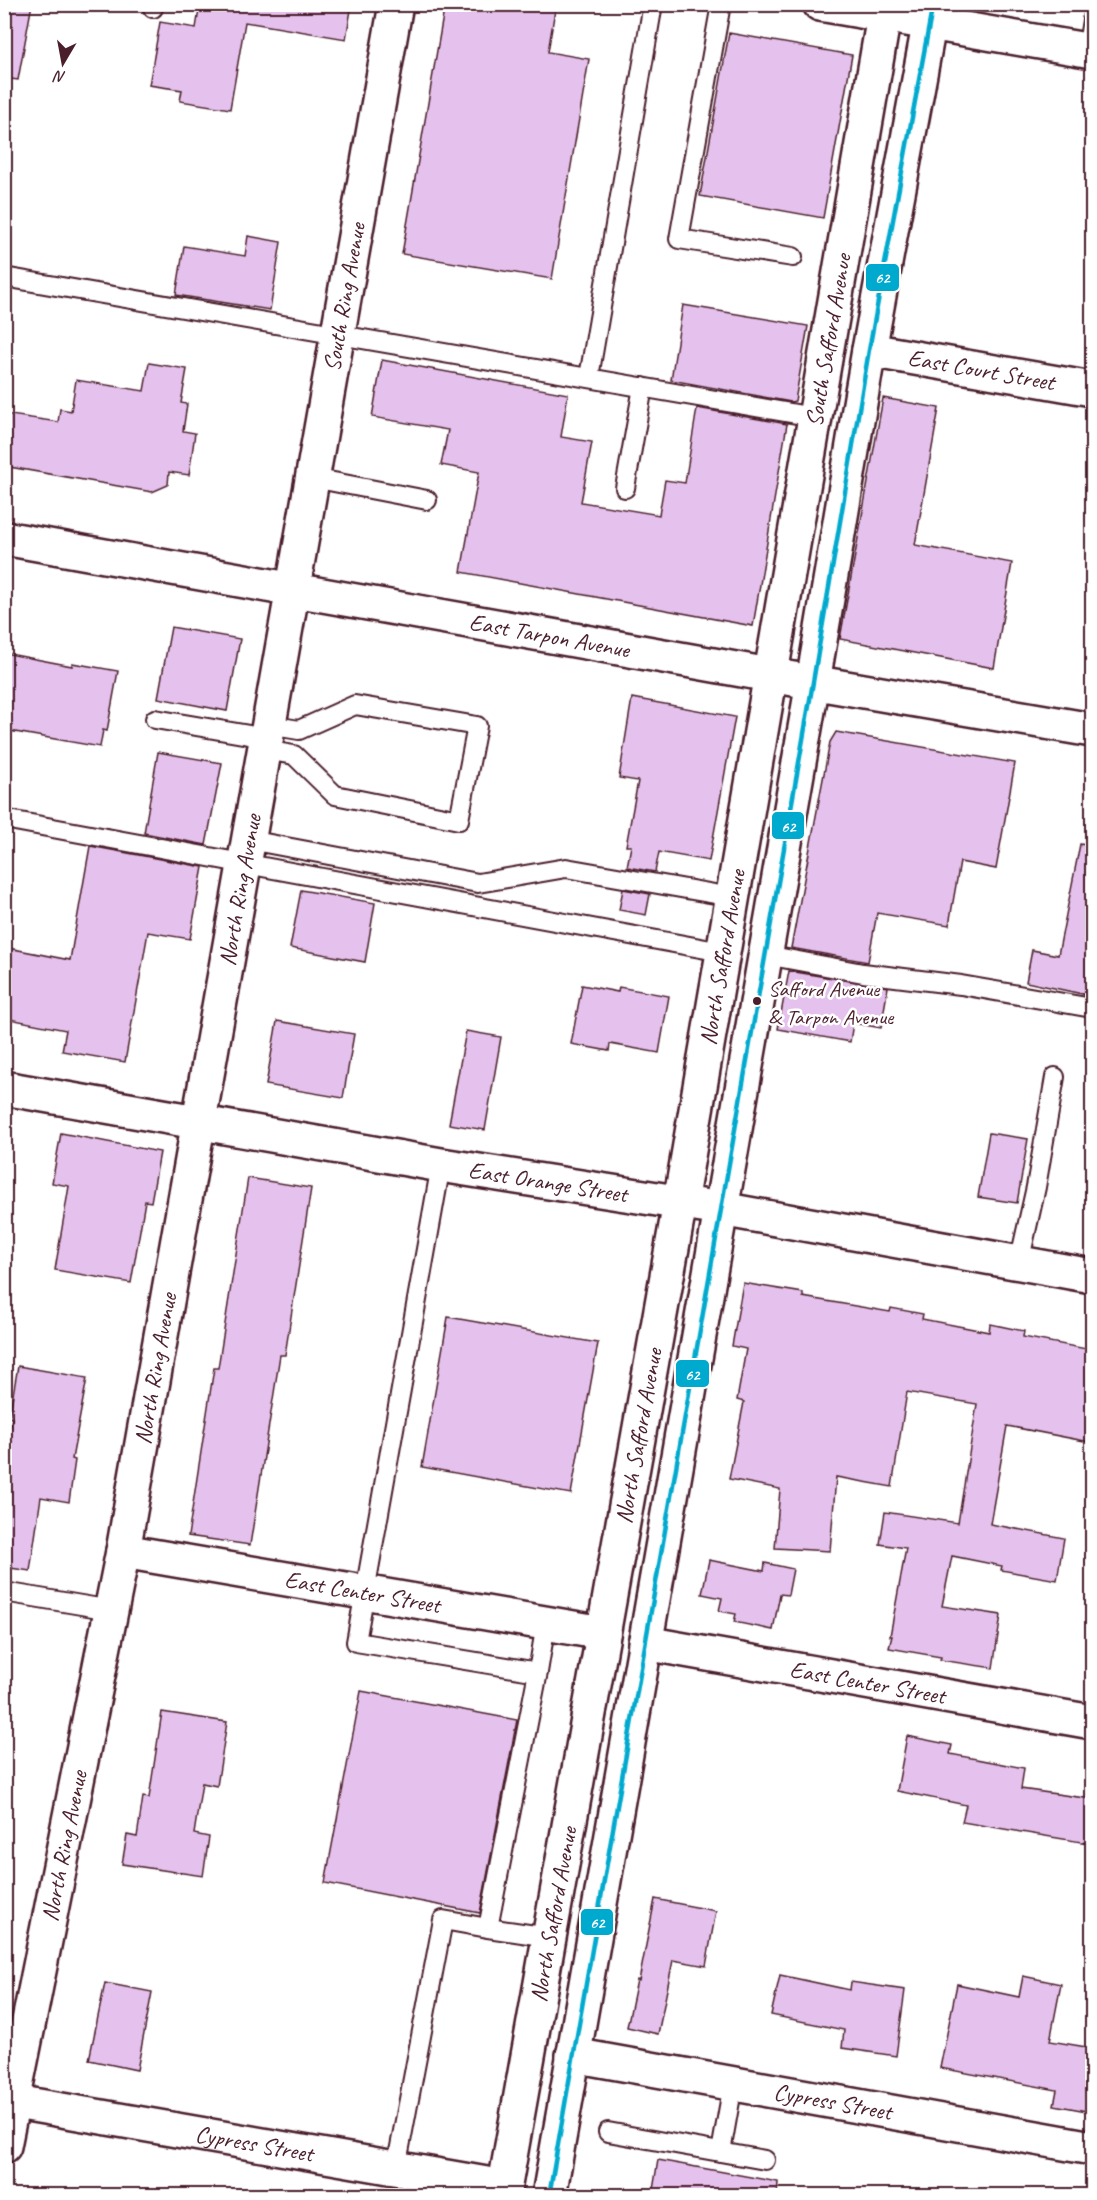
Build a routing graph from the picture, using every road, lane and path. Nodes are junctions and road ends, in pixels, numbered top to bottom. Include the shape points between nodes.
1 (396, 4) edge
2 (652, 4) edge
3 (721, 4) edge
4 (834, 7) edge
5 (885, 10) edge
6 (931, 14) edge
7 (1091, 41) edge
8 (794, 257) dead end
9 (4, 277) edge
10 (338, 335) junction
11 (869, 350) junction
12 (589, 377) junction
13 (643, 387) junction
14 (1092, 389) edge
15 (814, 417) junction
16 (313, 478) junction
17 (625, 488) dead end
18 (427, 500) dead end
19 (4, 538) edge
20 (293, 591) junction
21 (770, 675) junction
22 (813, 682) junction
23 (155, 718) dead end
24 (1092, 730) edge
25 (267, 738) junction
26 (4, 819) edge
27 (247, 852) junction
28 (732, 897) junction
29 (722, 952) junction
30 (766, 955) junction
31 (1092, 1008) edge
32 (1055, 1077) dead end
33 (4, 1088) edge
34 (199, 1122) junction
35 (441, 1165) junction
36 (680, 1203) junction
37 (721, 1209) junction
38 (1019, 1263) junction
39 (1092, 1276) edge
40 (123, 1551) junction
41 (365, 1591) junction
42 (4, 1592) edge
43 (111, 1610) junction
44 (546, 1623) junction
45 (603, 1633) junction
46 (645, 1643) junction
47 (538, 1672) junction
48 (1092, 1722) edge
49 (488, 1928) junction
50 (549, 1937) junction
51 (573, 2055) junction
52 (733, 2084) junction
53 (8, 2101) edge
54 (608, 2132) dead end
55 (4, 2145) edge
56 (1092, 2148) edge
57 (721, 2152) junction
58 (765, 2160) dead end
59 (396, 2168) junction
60 (503, 2191) edge
61 (549, 2196) edge

1 - 10 street, South Ring Avenue
2 - 12 lane
3 - 8 lane via 679,239
4 - 5 street
5 - 6 street
5 - 15 street, South Safford Avenue
6 - 7 street
6 - 11 street, South Safford Avenue
9 - 10 lane
10 - 12 lane
10 - 16 street, South Ring Avenue
11 - 14 street, East Court Street
11 - 22 street, South Safford Avenue
12 - 13 lane
13 - 15 lane
13 - 17 lane
15 - 21 street, South Safford Avenue
16 - 18 lane
16 - 20 street, South Ring Avenue
19 - 20 street, East Tarpon Avenue
20 - 21 street, East Tarpon Avenue
20 - 25 street, North Ring Avenue
21 - 22 street, East Tarpon Avenue
21 - 28 street, North Safford Avenue
22 - 24 street, East Tarpon Avenue
22 - 30 street, North Safford Avenue
23 - 25 lane
25 - 25 lane via 294,755 335,795 459,820 477,726 355,705 299,730
25 - 27 street, North Ring Avenue
26 - 27 lane
27 - 28 lane via 478,884 566,868
27 - 29 lane
27 - 34 street, North Ring Avenue
28 - 29 street, North Safford Avenue
29 - 36 street, North Safford Avenue
30 - 31 lane
30 - 37 street, North Safford Avenue
32 - 38 lane
33 - 34 street, East Orange Street
34 - 35 street, East Orange Street
34 - 40 street, North Ring Avenue
35 - 36 street, East Orange Street
35 - 41 lane
36 - 37 street, East Orange Street
36 - 45 street, North Safford Avenue
37 - 38 street, East Orange Street
37 - 46 street, North Safford Avenue
38 - 39 street, East Orange Street
40 - 41 street, East Center Street
40 - 43 street, North Ring Avenue
41 - 44 street, East Center Street
41 - 47 lane via 356,1642
42 - 43 lane
43 - 53 street, North Ring Avenue
44 - 45 street, East Center Street
44 - 47 lane
45 - 50 street, North Safford Avenue
46 - 48 street, East Center Street
46 - 51 street, North Safford Avenue
47 - 49 lane
49 - 50 lane
49 - 59 lane via 443,1920
50 - 60 street, North Safford Avenue
51 - 52 street, Cypress Street
51 - 61 street, North Safford Avenue
52 - 56 street, Cypress Street
52 - 57 lane
53 - 55 street, North Ring Avenue
53 - 59 street, Cypress Street
54 - 57 lane
57 - 58 lane
59 - 60 street, Cypress Street

